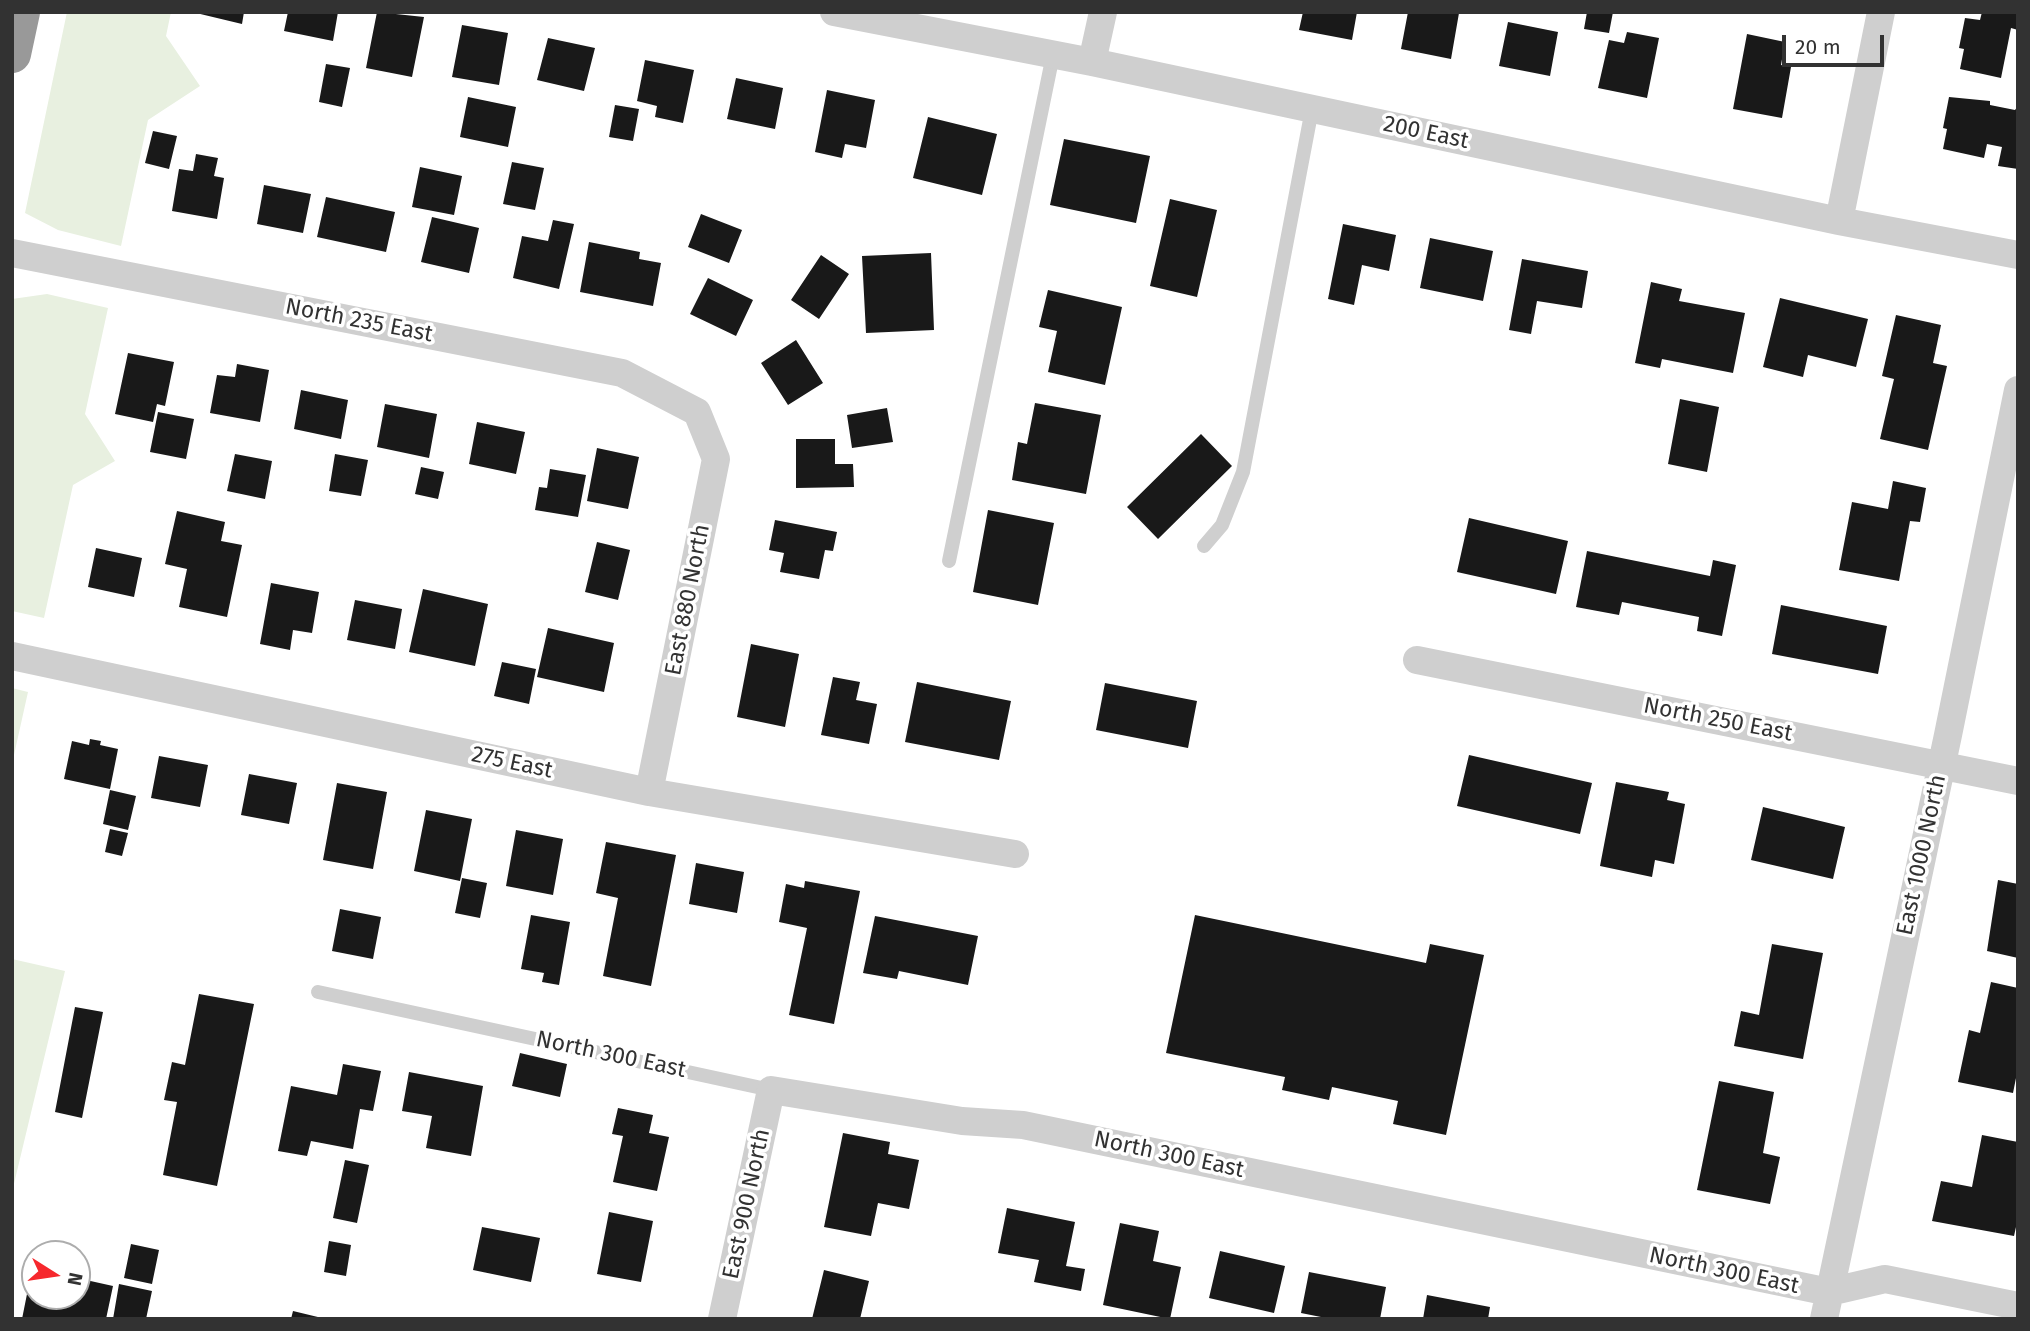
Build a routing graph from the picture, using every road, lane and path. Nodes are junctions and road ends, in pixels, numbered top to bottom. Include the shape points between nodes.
1 (21, 12) edge
2 (834, 12) edge
3 (1103, 12) edge
4 (1881, 12) edge
5 (12, 54) edge
6 (1053, 55) junction
7 (1092, 62) junction
8 (1312, 109) junction
9 (1839, 221) junction
10 (12, 253) edge
11 (2018, 255) edge
12 (2018, 390) edge
13 (697, 412) joint
14 (1204, 546) dead end
15 (949, 561) dead end
16 (12, 656) edge
17 (1417, 660) dead end
18 (1941, 765) junction
19 (2018, 781) edge
20 (649, 792) junction
21 (1015, 854) dead end
22 (318, 992) dead end
23 (771, 1090) junction
24 (1826, 1306) edge
25 (2018, 1306) edge
26 (722, 1319) edge

1 - 5 highway
2 - 6 street, 200 East
3 - 7 street
4 - 9 street
6 - 7 street, 200 East
6 - 15 lane
7 - 8 street, 200 East
8 - 9 street, 200 East
8 - 14 lane via 1243,472 1222,525
9 - 11 street, 200 East
10 - 13 street, North 235 East via 622,373
12 - 18 street, East 1000 North
13 - 20 street, East 880 North via 716,459
16 - 20 street, 275 East
17 - 18 street, North 250 East
18 - 19 street, North 250 East
18 - 24 street, East 1000 North
20 - 21 street, 275 East
22 - 23 lane, North 300 East
23 - 24 street, North 300 East via 962,1121 1023,1125
23 - 26 street, East 900 North
24 - 25 street, North 300 East via 1885,1279

